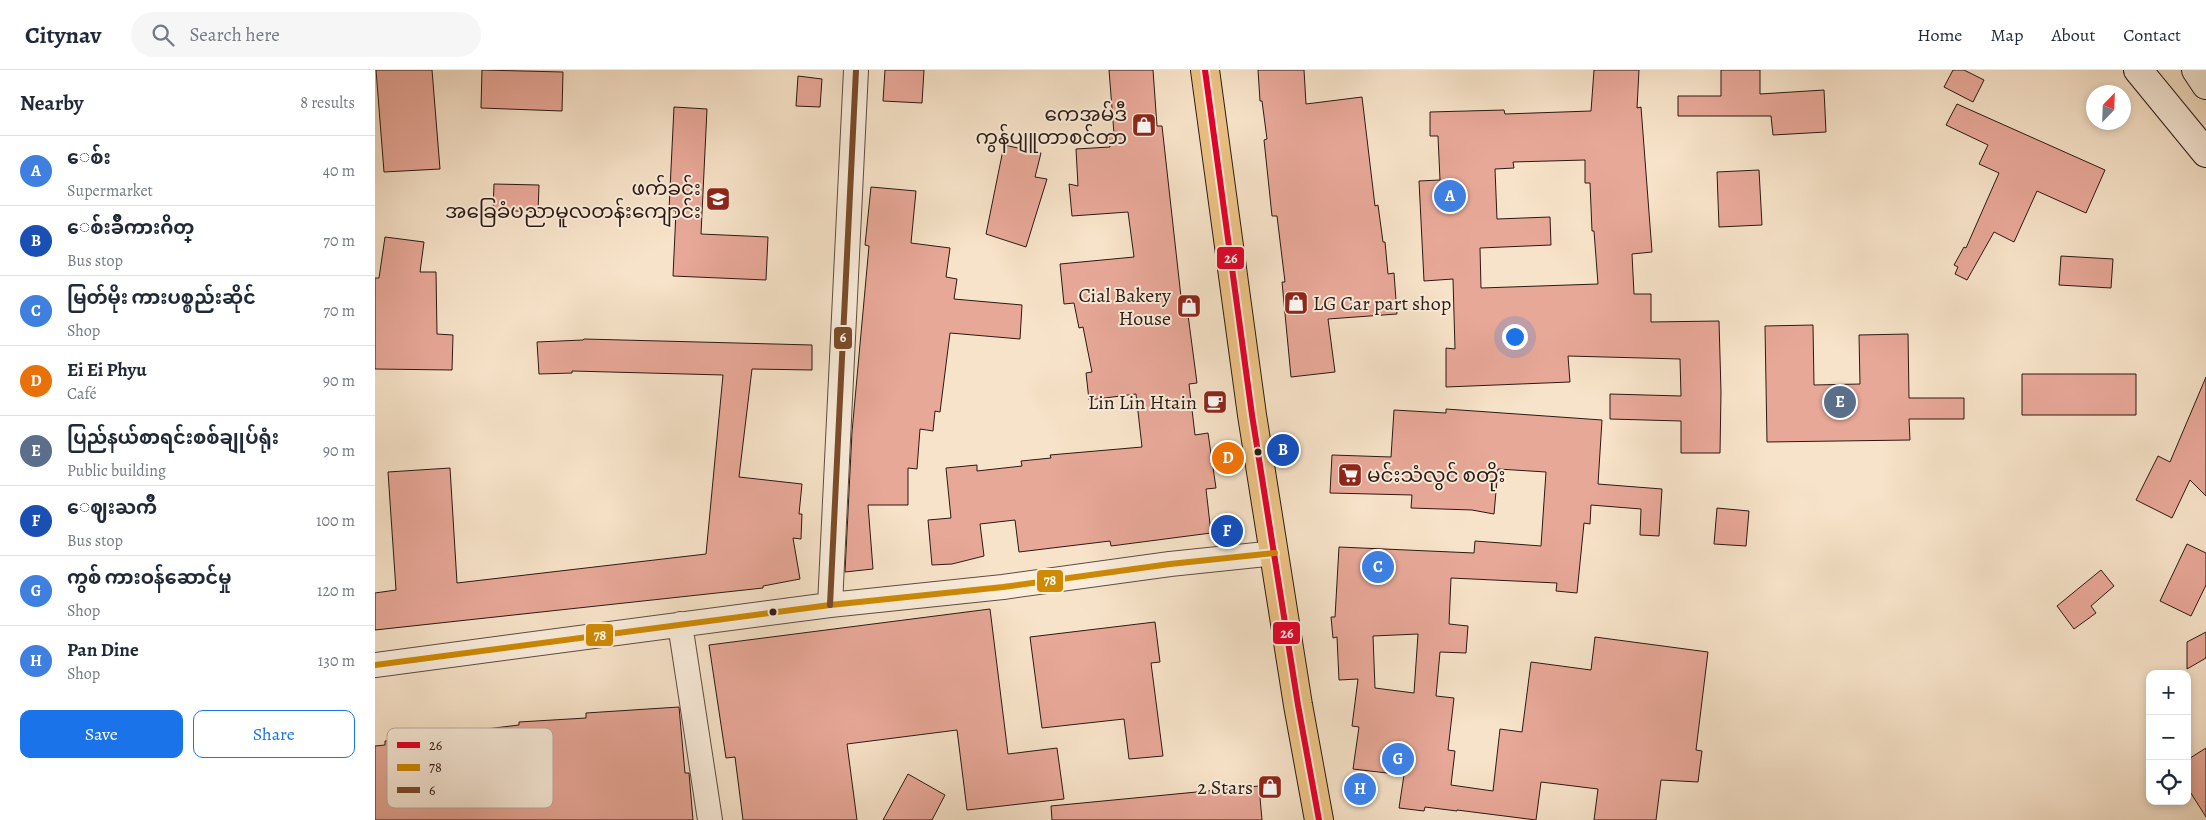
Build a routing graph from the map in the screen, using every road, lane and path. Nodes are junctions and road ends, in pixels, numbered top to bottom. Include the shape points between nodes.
1 (856, 70) edge
2 (1205, 70) edge
3 (2138, 70) edge
4 (2196, 70) edge
5 (2206, 85) edge
6 (2206, 153) edge
7 (1275, 553) junction
8 (829, 604) junction
9 (680, 624) junction
10 (375, 665) edge
11 (710, 820) edge
12 (1319, 820) edge

1 - 8 street
2 - 7 highway via 1252,414
3 - 6 main road
4 - 5 main road
7 - 8 street via 1003,587
7 - 12 highway
8 - 9 street
9 - 10 street
9 - 11 street

